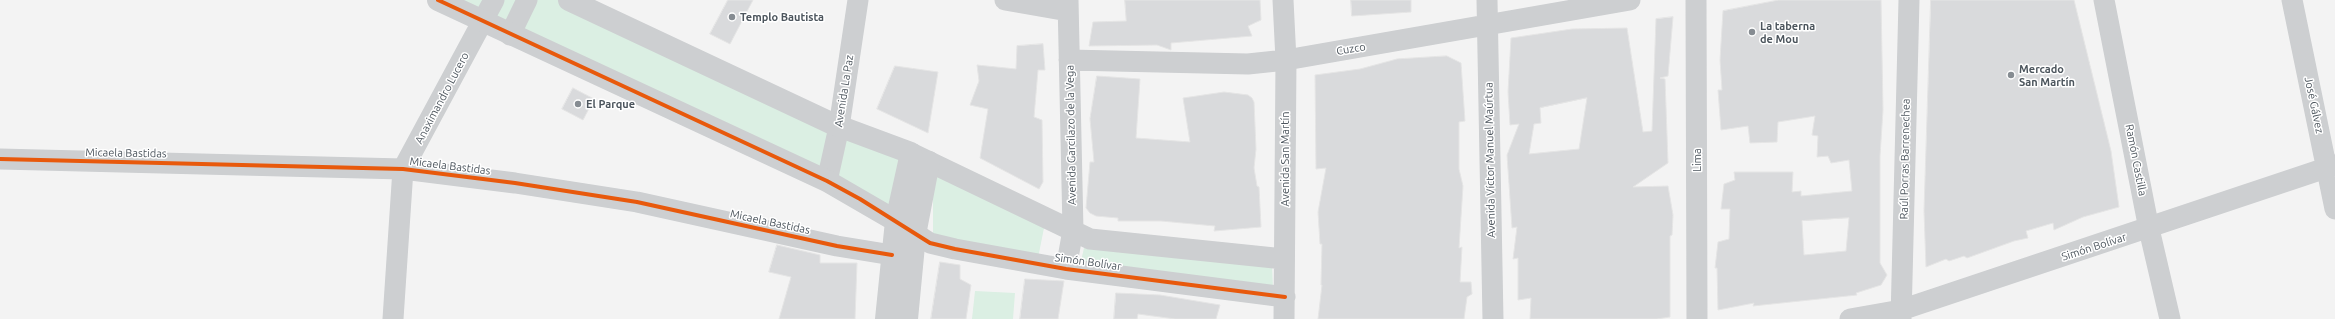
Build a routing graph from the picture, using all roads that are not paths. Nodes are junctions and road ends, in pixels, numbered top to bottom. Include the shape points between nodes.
1 (438, 0) edge
2 (494, 0) edge
3 (527, 0) edge
4 (569, 0) edge
5 (858, 0) edge
6 (1005, 0) edge
7 (1283, 0) edge
8 (1487, 0) edge
9 (1630, 0) edge
10 (1696, 0) edge
11 (1909, 0) edge
12 (2104, 0) edge
13 (2292, 0) edge
14 (1068, 5) edge
15 (482, 22) junction
16 (1488, 27) junction
17 (510, 35) junction
18 (1069, 60) junction
19 (1286, 60) junction
20 (839, 127) junction
21 (920, 158) junction
22 (0, 159) edge
23 (2331, 166) edge
24 (403, 169) junction
25 (827, 181) junction
26 (2335, 209) edge
27 (896, 221) junction
28 (2150, 229) junction
29 (1073, 230) junction
30 (915, 235) junction
31 (892, 255) junction
32 (1284, 259) junction
33 (1066, 269) junction
34 (1284, 297) junction
35 (1901, 314) edge
36 (393, 319) edge
37 (886, 319) edge
38 (907, 319) edge
39 (1284, 319) edge
40 (1494, 319) edge
41 (1697, 319) edge
42 (1850, 319) edge
43 (2170, 319) edge

1 - 15 street
2 - 15 street, Anaximandro Lucero
3 - 17 street
4 - 20 street
5 - 20 street, Avenida La Paz
6 - 14 street
7 - 19 street, Avenida San Martín
8 - 16 street, Avenida Víctor Manuel Maúrtua
9 - 16 street, Cuzco
10 - 41 street, Lima
11 - 35 street, Raúl Porras Barrenechea
12 - 28 street, Ramón Castilla
13 - 23 street, José Gálvez
14 - 18 street, Avenida Garcilazo de la Vega
15 - 17 street
15 - 24 street, Anaximandro Lucero
16 - 19 street, Cuzco
16 - 40 street, Avenida Víctor Manuel Maúrtua
17 - 25 street
18 - 19 street, Cuzco via 1248,64
18 - 29 street, Avenida Garcilazo de la Vega
19 - 32 street, Avenida San Martín
20 - 21 street
20 - 25 street, Avenida La Paz
21 - 27 street
21 - 29 street
21 - 30 street
22 - 24 street, Micaela Bastidas
23 - 26 street, José Gálvez
23 - 28 street, Simón Bolívar
24 - 31 street, Micaela Bastidas via 637,202 829,244
24 - 36 street, Anaximandro Lucero
25 - 27 street
27 - 30 street, Simón Bolívar
27 - 31 street
28 - 35 street, Simón Bolívar
28 - 43 street, Ramón Castilla
29 - 32 street via 1090,239
29 - 33 street, Avenida Garcilazo de la Vega
30 - 33 street, Simón Bolívar via 930,243 955,249
30 - 38 street
31 - 37 street
32 - 34 street, Avenida San Martín
33 - 34 street, Simón Bolívar
34 - 39 street, Avenida San Martín
35 - 42 street, Simón Bolívar

